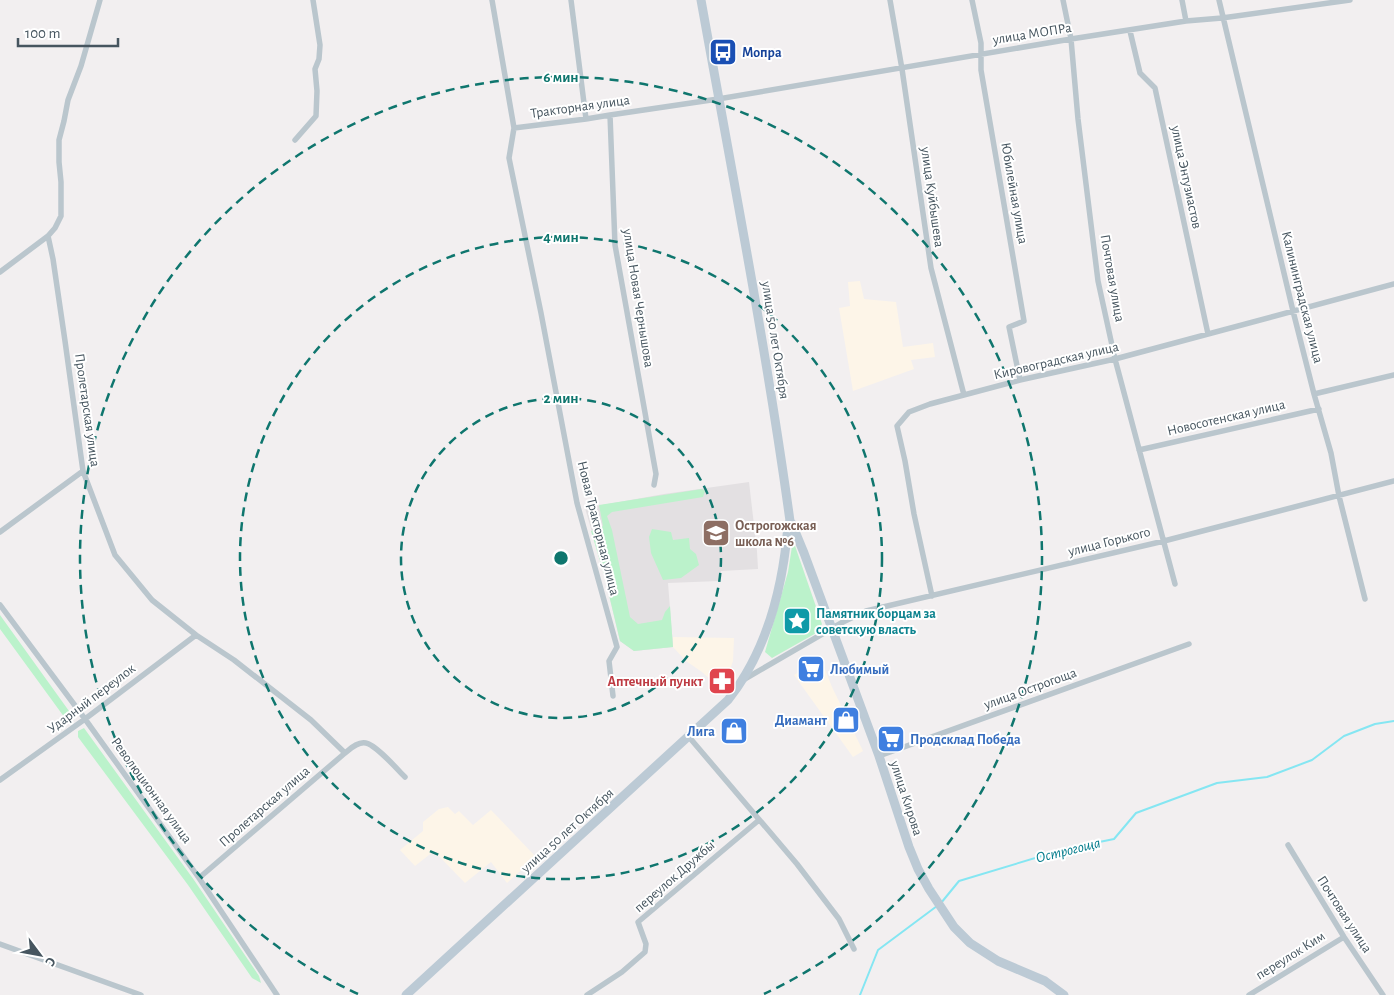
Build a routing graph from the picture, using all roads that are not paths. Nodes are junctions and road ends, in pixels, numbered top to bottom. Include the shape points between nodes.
1 (100, 0) edge
2 (313, 0) edge
3 (492, 0) edge
4 (571, 0) edge
5 (701, 0) edge
6 (890, 0) edge
7 (972, 0) edge
8 (1063, 0) edge
9 (1182, 0) edge
10 (1219, 0) edge
11 (1350, 0) edge
12 (1222, 18) junction
13 (1186, 21) junction
14 (1130, 31) junction
15 (1071, 39) junction
16 (981, 54) junction
17 (902, 69) junction
18 (718, 100) junction
19 (610, 115) junction
20 (586, 119) junction
21 (514, 128) junction
22 (296, 140) dead end
23 (48, 236) junction
24 (0, 272) edge
25 (1394, 284) edge
26 (1293, 311) junction
27 (1208, 334) junction
28 (1115, 359) junction
29 (1394, 374) edge
30 (1020, 380) junction
31 (1314, 394) junction
32 (964, 395) junction
33 (1319, 409) junction
34 (1139, 450) junction
35 (83, 471) junction
36 (1394, 481) edge
37 (654, 485) dead end
38 (1339, 496) junction
39 (790, 521) junction
40 (0, 532) edge
41 (1164, 541) junction
42 (1175, 584) dead end
43 (932, 596) junction
44 (1365, 600) dead end
45 (0, 605) edge
46 (832, 629) junction
47 (196, 635) junction
48 (1189, 644) dead end
49 (743, 680) junction
50 (613, 696) dead end
51 (85, 719) junction
52 (689, 737) junction
53 (344, 753) junction
54 (879, 756) junction
55 (405, 777) dead end
56 (0, 780) edge
57 (759, 820) junction
58 (1288, 845) dead end
59 (199, 878) junction
60 (1344, 937) junction
61 (0, 944) edge
62 (854, 949) dead end
63 (141, 995) edge
64 (277, 995) edge
65 (406, 995) edge
66 (586, 995) edge
67 (1064, 995) edge
68 (1249, 995) edge
69 (1383, 995) edge

1 - 23 street via 68,100 59,140 61,216
2 - 22 street via 320,45 315,69 316,116
3 - 21 street, Тракторная улица
4 - 20 street
5 - 18 main road, улица 50 лет Октября
6 - 17 street, улица Куйбышева
7 - 16 street, Юбилейная улица via 982,42
8 - 15 street, Почтовая улица
9 - 13 street
10 - 12 street, Калининградская улица
11 - 12 street, улица МОПРа
12 - 13 street, улица МОПРа
12 - 26 street, Калининградская улица
13 - 14 street, улица МОПРа
14 - 15 street, улица МОПРа
14 - 27 street, улица Энтузиастов via 1140,73 1154,88
15 - 16 street, улица МОПРа
15 - 28 street, Почтовая улица via 1097,271
16 - 17 street, улица МОПРа
16 - 30 street, Юбилейная улица via 981,70 1024,321 1009,327
17 - 18 street, улица МОПРа
17 - 32 street, улица Куйбышева via 931,268
18 - 19 street, Тракторная улица
18 - 39 main road, улица 50 лет Октября via 754,287
19 - 20 street, Тракторная улица
19 - 37 street, улица Новая Чернышова via 615,245 656,474
20 - 21 street, Тракторная улица
21 - 50 street, Новая Тракторная улица via 509,158 577,502 617,647 609,661
23 - 24 street
23 - 35 street, Пролетарская улица
25 - 26 street, Кировоградская улица
26 - 27 street, Кировоградская улица
26 - 31 street, Калининградская улица
27 - 28 street, Кировоградская улица
28 - 30 street, Кировоградская улица
28 - 34 street, Почтовая улица
29 - 31 street
30 - 32 street, Кировоградская улица
31 - 33 street, Калининградская улица
32 - 43 street, Кировоградская улица via 909,412 897,426
33 - 34 street, Новосотенская улица
33 - 38 street, Калининградская улица
34 - 41 street, Почтовая улица
35 - 40 street
35 - 47 street, Пролетарская улица via 115,555 152,600
36 - 38 street, улица Горького
38 - 41 street, улица Горького
38 - 44 street, Калининградская улица
39 - 46 main road, улица Кирова
39 - 49 main road, улица 50 лет Октября via 786,556 771,615 751,668
41 - 42 street, Почтовая улица
41 - 43 street, улица Горького
43 - 46 street, улица Горького via 866,611
45 - 51 street, Революционная улица
46 - 49 street, улица 50 лет Октября
46 - 54 main road, улица Кирова
47 - 51 street, Ударный переулок
47 - 53 street, Пролетарская улица via 234,660 310,720
48 - 54 street, улица Острогоща
49 - 52 main road, улица 50 лет Октября via 728,700
51 - 56 street, Ударный переулок
51 - 59 street, Революционная улица
52 - 57 street
52 - 65 main road, улица 50 лет Октября
53 - 55 street, Пролетарская улица via 365,743 375,748
53 - 59 street, Пролетарская улица
54 - 67 main road, улица Кирова via 918,869 947,918 979,950 1045,981
57 - 62 street via 839,919
57 - 66 street, переулок Дружбы via 638,922 646,944 645,952 622,972
58 - 60 street, Почтовая улица
59 - 64 street, Революционная улица
60 - 68 street, переулок Ким
60 - 69 street, Почтовая улица
61 - 63 street

